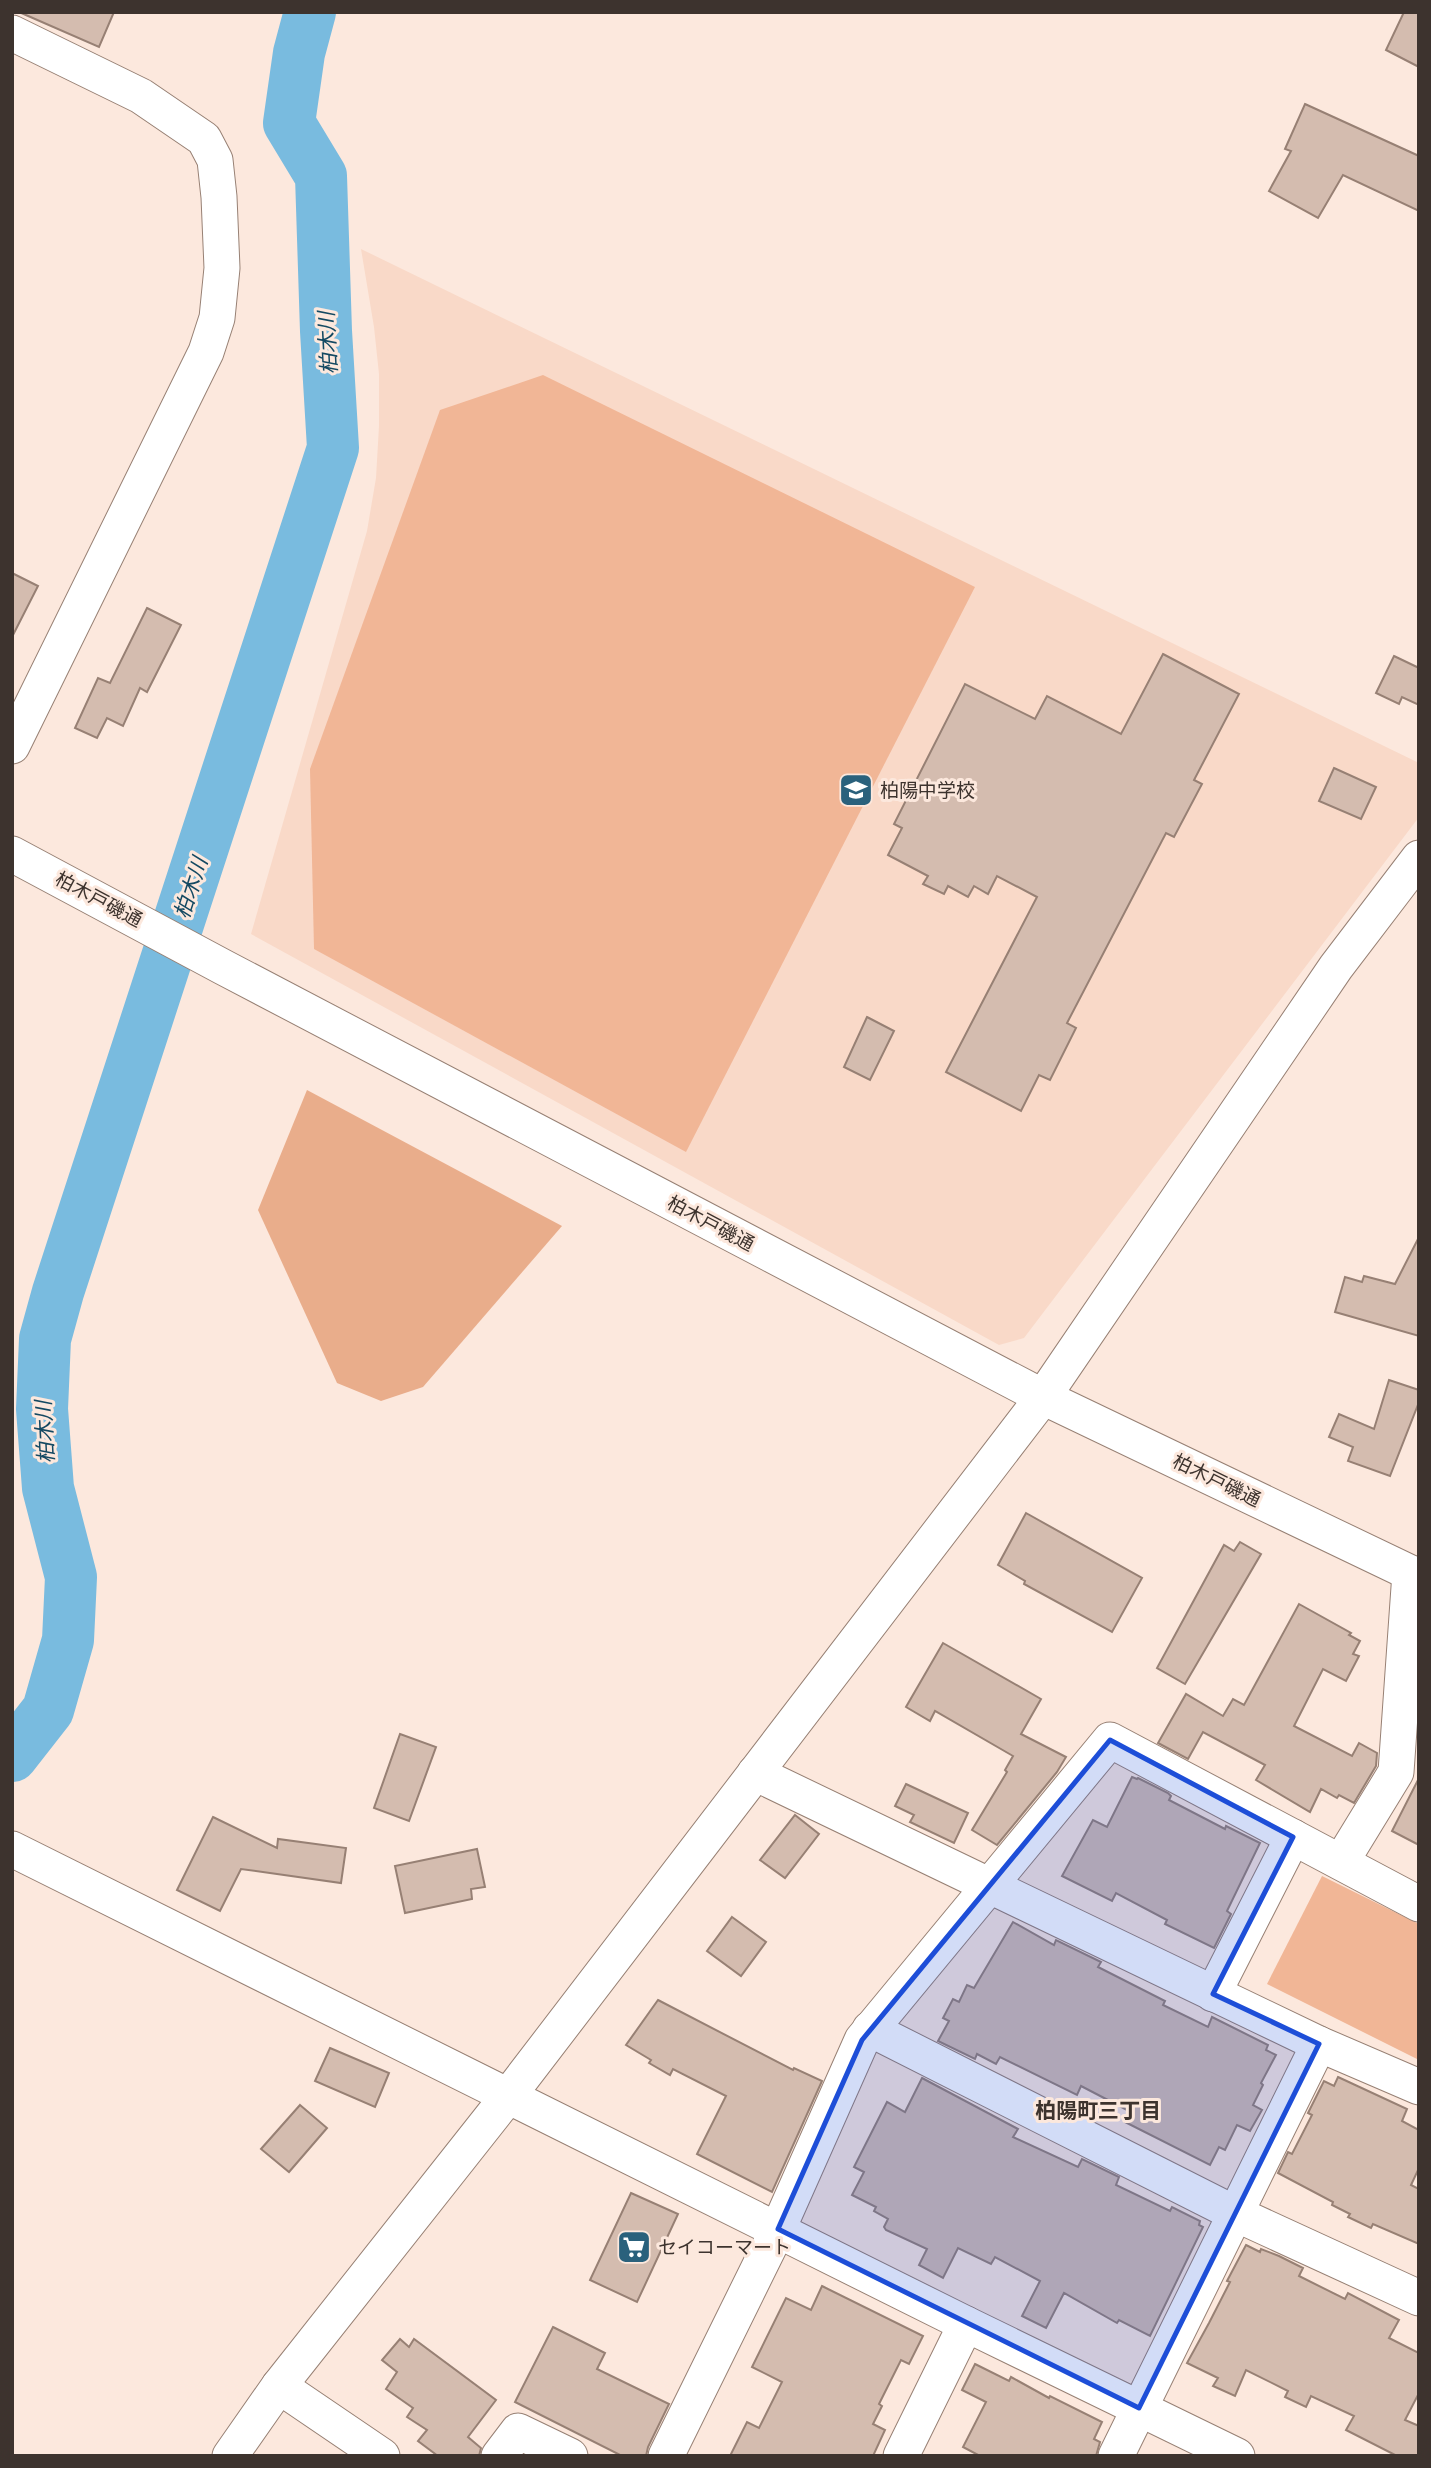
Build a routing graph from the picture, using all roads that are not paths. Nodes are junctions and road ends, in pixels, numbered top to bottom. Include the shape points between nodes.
1 (12, 33) edge
2 (12, 746) edge
3 (12, 853) edge
4 (1419, 858) edge
5 (1043, 1397) junction
6 (1415, 1575) edge
7 (755, 1773) junction
8 (1293, 1837) junction
9 (12, 1849) edge
10 (1341, 1863) junction
11 (989, 1888) junction
12 (1419, 1904) edge
13 (1213, 1994) junction
14 (870, 2029) junction
15 (1319, 2044) junction
16 (1419, 2087) edge
17 (509, 2095) junction
18 (1234, 2213) junction
19 (778, 2229) junction
20 (1419, 2298) edge
21 (966, 2324) junction
22 (279, 2386) junction
23 (1139, 2408) junction
24 (230, 2456) edge
25 (382, 2456) edge
26 (499, 2456) edge
27 (570, 2456) edge
28 (666, 2456) edge
29 (901, 2456) edge
30 (1116, 2456) edge
31 (1237, 2456) edge

1 - 2 street via 141,96 204,139 215,160 222,268 217,318 206,352
3 - 5 street, 柏木戸磯通
4 - 5 street via 1336,967
5 - 6 street, 柏木戸磯通
5 - 7 street
6 - 10 street via 1395,1772
7 - 11 street
7 - 17 street
8 - 10 street
8 - 11 street via 1110,1740
8 - 13 street
9 - 17 street
10 - 12 street
11 - 13 street
11 - 14 street
13 - 15 street
14 - 18 street
14 - 19 street
15 - 16 street
15 - 18 street
17 - 19 street
17 - 22 street
18 - 20 street
18 - 23 street
19 - 21 street
19 - 28 street
21 - 23 street
21 - 29 street
22 - 24 street
22 - 25 street
23 - 30 street
23 - 31 street
26 - 27 street via 518,2431

